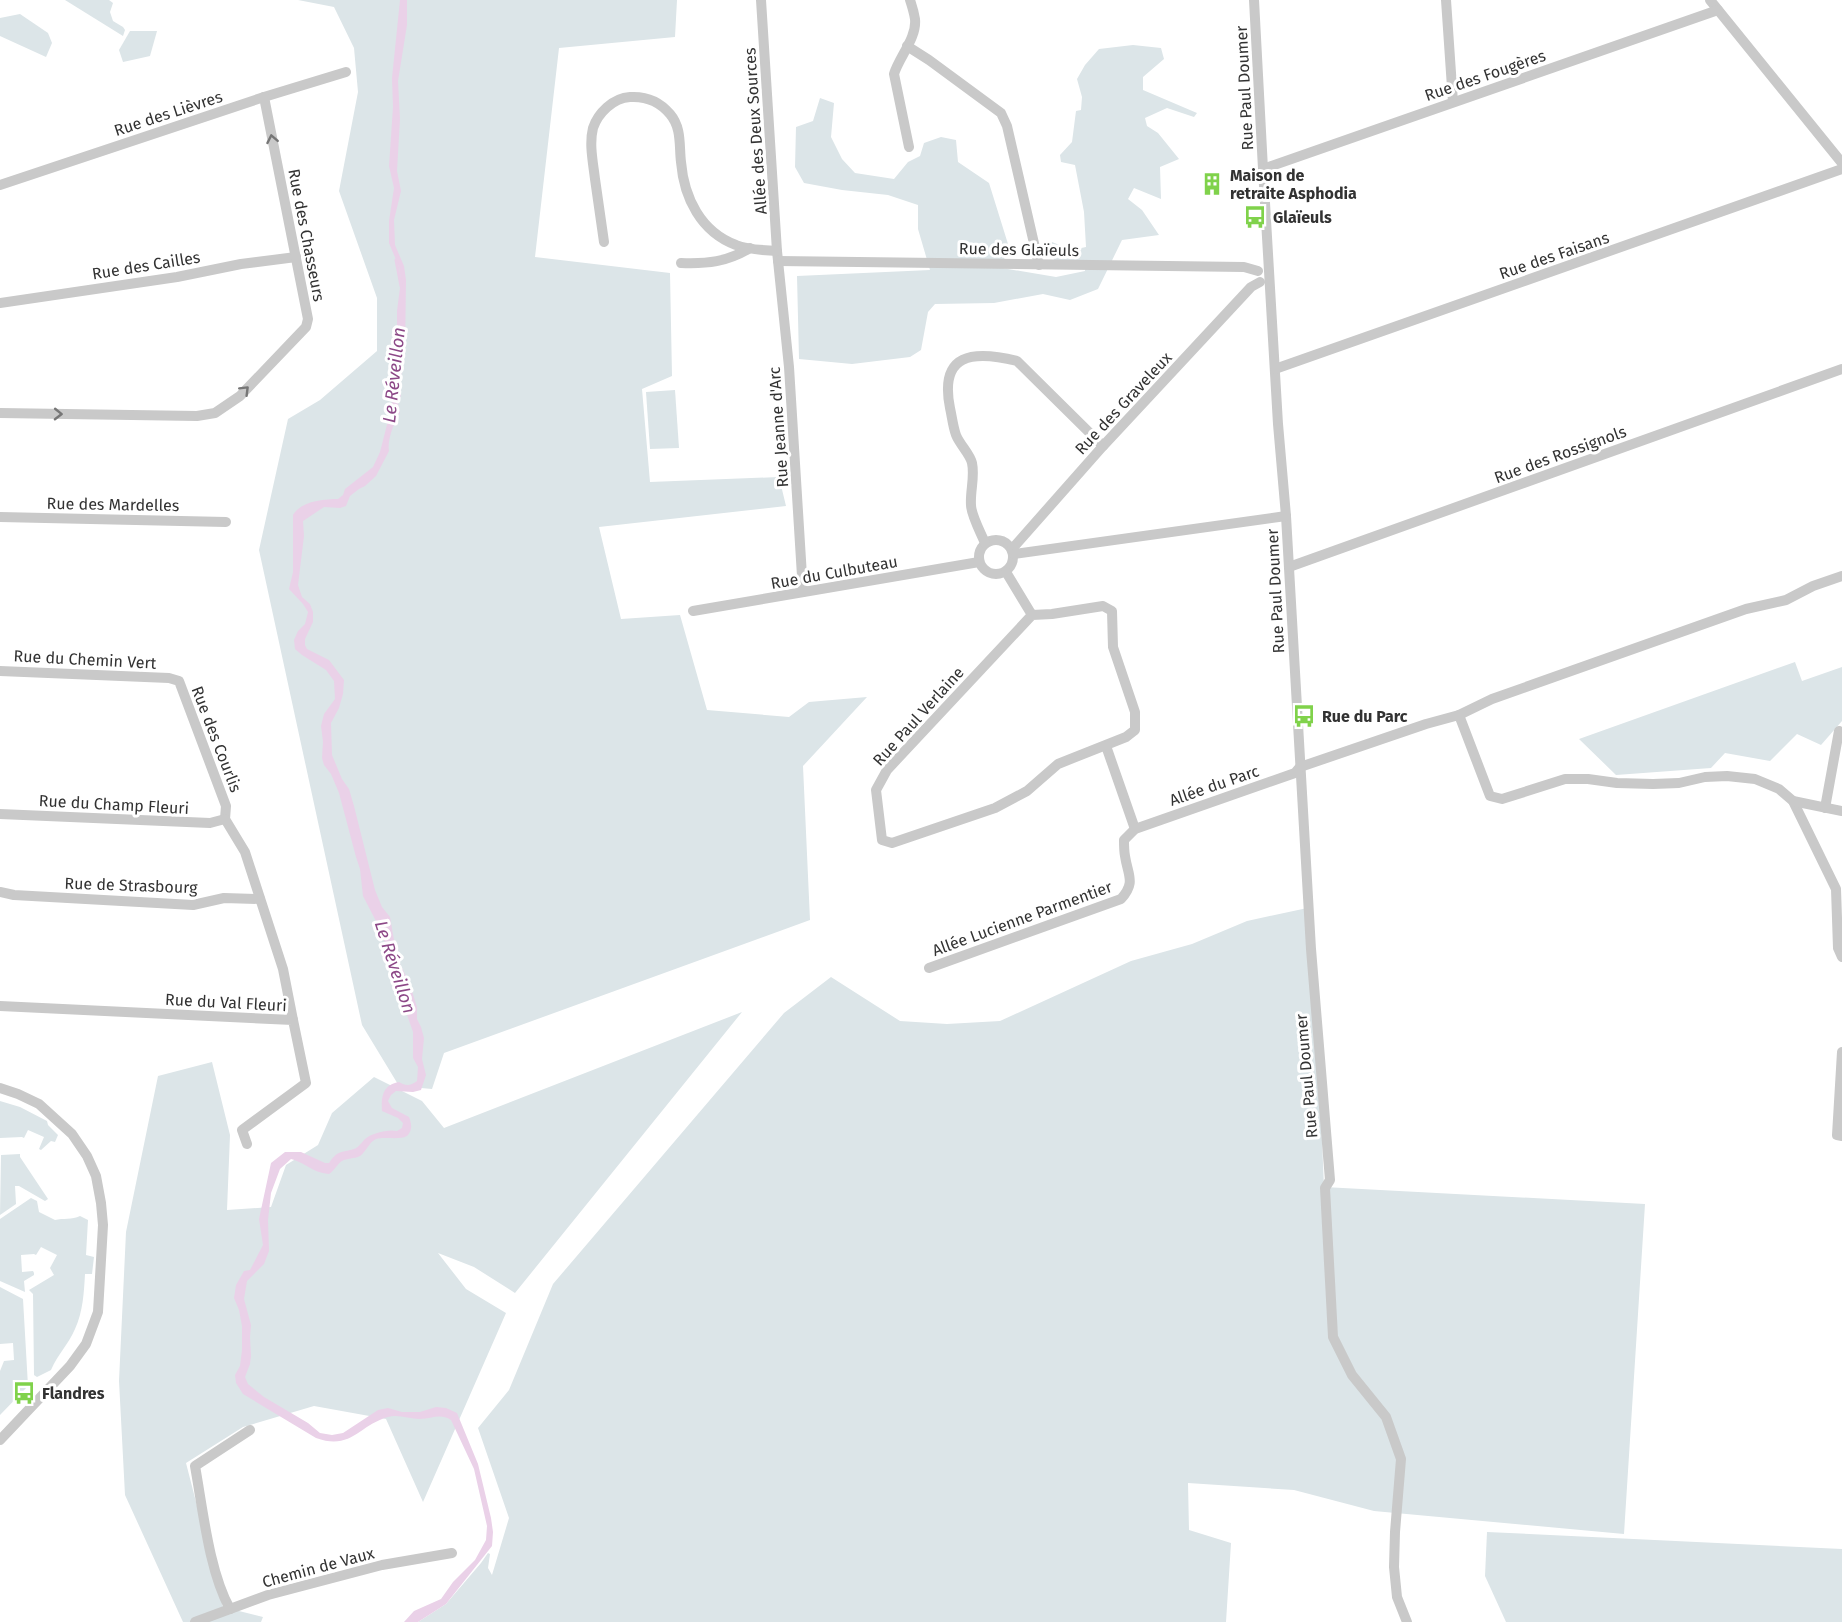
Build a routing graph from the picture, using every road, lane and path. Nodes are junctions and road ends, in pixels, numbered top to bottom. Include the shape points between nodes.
1 (761, 0) edge
2 (910, 0) edge
3 (1254, 0) edge
4 (1446, 0) edge
5 (1710, 0) edge
6 (1718, 10) junction
7 (907, 46) junction
8 (346, 72) dead end
9 (264, 98) junction
10 (1453, 102) junction
11 (909, 147) dead end
12 (1842, 163) edge
13 (1263, 169) junction
14 (1842, 169) edge
15 (0, 185) edge
16 (604, 242) dead end
17 (750, 248) junction
18 (778, 256) junction
19 (296, 257) junction
20 (1269, 259) junction
21 (681, 263) dead end
22 (1039, 265) junction
23 (1263, 279) junction
24 (0, 303) edge
25 (1275, 369) junction
26 (1842, 369) edge
27 (0, 413) edge
28 (1103, 446) junction
29 (1286, 516) junction
30 (0, 517) edge
31 (226, 522) dead end
32 (985, 543) junction
33 (1013, 552) junction
34 (980, 562) junction
35 (1289, 567) junction
36 (1006, 572) junction
37 (1842, 576) edge
38 (804, 592) junction
39 (693, 611) dead end
40 (1032, 615) junction
41 (0, 671) edge
42 (169, 678) joint
43 (1459, 714) junction
44 (1839, 731) dead end
45 (1106, 746) junction
46 (1300, 767) junction
47 (1793, 801) junction
48 (1825, 808) junction
49 (1842, 811) edge
50 (0, 814) edge
51 (225, 819) junction
52 (1135, 829) junction
53 (0, 892) edge
54 (260, 899) junction
55 (1842, 957) edge
56 (929, 968) dead end
57 (0, 1006) edge
58 (293, 1020) junction
59 (1842, 1052) edge
60 (0, 1088) edge
61 (1842, 1136) edge
62 (247, 1144) dead end
63 (250, 1430) dead end
64 (0, 1440) edge
65 (452, 1553) dead end
66 (230, 1609) junction
67 (195, 1622) edge
68 (1407, 1622) edge

1 - 18 street, Allée des Deux Sources
2 - 7 street via 915,20
3 - 13 street, Rue Paul Doumer
4 - 10 street
5 - 6 street
6 - 10 street, Rue des Fougères
6 - 12 street
7 - 11 street via 894,74
7 - 22 street via 1001,113
8 - 9 street, Rue des Lièvres
9 - 15 street, Rue des Lièvres
19 -> 9 street, Rue des Chasseurs
10 - 13 street, Rue des Fougères
13 - 20 street, Rue Paul Doumer
14 - 25 street, Rue des Faisans
16 - 17 street, Rue des Glaïeuls via 591,149 593,128 607,107 626,97 636,97 657,103 673,117 680,138 685,189 696,213 716,234 737,246
17 - 18 street, Rue des Glaïeuls
17 - 21 street via 734,257 704,264
18 - 22 street, Rue des Glaïeuls
18 - 38 street, Rue Jeanne d'Arc
19 - 24 street, Rue des Cailles
27 -> 19 street, Rue des Chasseurs via 216,413 240,396 306,327 308,319
20 - 23 street, Rue Paul Doumer
20 - 23 street, Rue des Graveleux via 1258,266
22 - 23 street, Rue des Glaïeuls via 1244,267
23 - 25 street, Rue Paul Doumer
23 - 28 street, Rue des Graveleux via 1251,287
25 - 29 street, Rue Paul Doumer
26 - 35 street, Rue des Rossignols
28 - 32 street via 1017,361 975,355 960,360 950,370 947,393 956,434 972,462 970,506
28 - 33 street, Rue des Graveleux
29 - 33 street
29 - 35 street, Rue Paul Doumer
30 - 31 street, Rue des Mardelles
32 - 33 street via 1002,540
32 - 34 street via 979,552
33 - 36 street
34 - 36 street via 988,573
34 - 38 street, Rue du Culbuteau
35 - 46 street, Rue Paul Doumer
36 - 40 street
37 - 43 street via 1786,600 1746,609
38 - 39 street, Rue du Culbuteau
40 - 45 street, Rue Paul Verlaine via 1103,606 1112,611 1113,647 1135,712 1135,730
40 - 45 street, Rue Paul Verlaine via 887,770 876,790 882,840 892,843 995,808 1027,791 1058,764
41 - 42 street, Rue du Chemin Vert
42 - 51 street, Rue des Courlis via 179,681 185,695 226,806
43 - 46 street
43 - 47 street via 1490,796 1502,799 1564,779 1662,784 1727,776 1755,779 1779,789
44 - 48 street
45 - 52 street
46 - 52 street, Allée du Parc via 1295,773
46 - 68 street, Rue Paul Doumer via 1330,1180 1325,1188 1333,1337 1352,1375 1386,1417 1401,1459 1394,1567 1397,1597
47 - 48 street
47 - 55 street via 1836,889 1838,948
48 - 49 street
50 - 51 street, Rue du Champ Fleuri via 210,823
51 - 54 street via 245,852
52 - 56 street, Allée Lucienne Parmentier via 1124,840 1124,855 1131,874 1129,890 1121,899
53 - 54 street, Rue de Strasbourg via 193,904 224,898
54 - 58 street via 283,969
57 - 58 street, Rue du Val Fleuri
58 - 62 street, Rue du Val Fleuri via 306,1083 242,1130
59 - 61 street via 1837,1135
60 - 64 street via 39,1104 72,1134 96,1176 103,1225 98,1312 86,1344
63 - 66 street via 195,1466 209,1546
65 - 66 street, Chemin de Vaux via 382,1565
66 - 67 street, Chemin de Vaux

